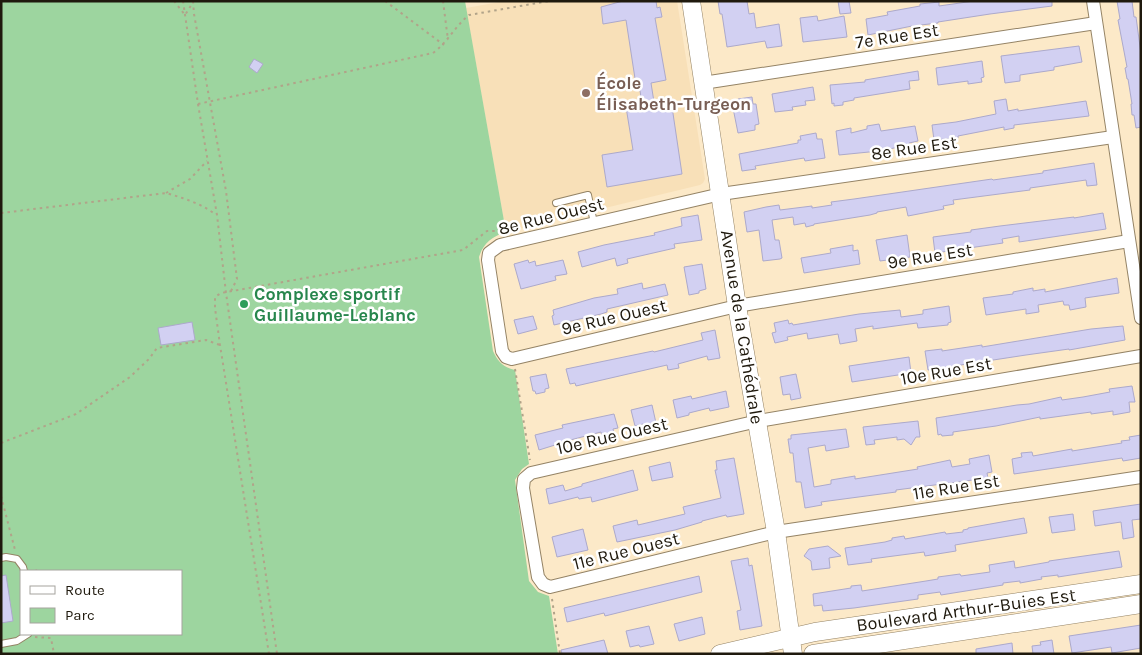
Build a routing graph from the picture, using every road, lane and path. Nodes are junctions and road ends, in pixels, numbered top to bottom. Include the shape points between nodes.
1 (174, 1) edge
2 (183, 1) edge
3 (384, 1) edge
4 (443, 1) edge
5 (549, 1) edge
6 (691, 1) edge
7 (1093, 1) edge
8 (193, 2) edge
9 (185, 15) junction
10 (1096, 23) junction
11 (448, 40) junction
12 (444, 45) junction
13 (703, 83) junction
14 (210, 102) junction
15 (198, 104) junction
16 (1113, 136) junction
17 (208, 161) junction
18 (166, 193) junction
19 (721, 194) junction
20 (556, 203) dead end
21 (1, 213) edge
22 (217, 215) junction
23 (594, 223) junction
24 (1129, 241) junction
25 (500, 245) junction
26 (231, 291) junction
27 (226, 293) junction
28 (737, 306) junction
29 (1141, 318) edge
30 (220, 345) junction
31 (507, 355) junction
32 (1141, 356) edge
33 (758, 421) junction
34 (1, 444) edge
35 (531, 473) junction
36 (1141, 477) edge
37 (1, 496) edge
38 (776, 532) junction
39 (1, 558) edge
40 (17, 559) junction
41 (24, 570) edge
42 (1141, 584) edge
43 (550, 587) junction
44 (1141, 604) edge
45 (26, 635) edge
46 (30, 635) edge
47 (50, 635) edge
48 (51, 638) junction
49 (1, 644) edge
50 (792, 645) edge
51 (54, 654) edge
52 (269, 654) edge
53 (277, 654) edge
54 (560, 654) edge
55 (720, 654) edge
56 (814, 654) edge

1 - 9 path
2 - 9 path
3 - 12 path
4 - 11 path
5 - 11 path via 469,15
6 - 13 street, Avenue de la Cathédrale
7 - 10 street
8 - 9 path
8 - 14 path
9 - 15 path
10 - 13 street, 7e Rue Est
10 - 16 street
11 - 12 path
12 - 14 path via 433,53
13 - 19 street, Avenue de la Cathédrale
14 - 15 path
14 - 26 path via 237,279
15 - 17 path
16 - 19 street, 8e Rue Est
16 - 24 street
17 - 18 path via 190,179
17 - 22 path
18 - 21 path
18 - 22 path via 190,200
19 - 23 street, 8e Rue Ouest
19 - 28 street, Avenue de la Cathédrale
20 - 23 lane via 588,195
22 - 27 path
23 - 25 street, 8e Rue Ouest
24 - 28 street, 9e Rue Est
24 - 29 street
25 - 26 path via 495,231 487,231 463,250
25 - 31 street, 8e Rue Ouest via 487,258
26 - 27 path
27 - 30 path via 215,297
27 - 53 path
28 - 31 street, 9e Rue Ouest
28 - 33 street, Avenue de la Cathédrale
30 - 34 path via 206,340 157,348 130,377 76,414
30 - 52 path
31 - 35 path via 516,370
32 - 33 street, 10e Rue Est
33 - 35 street, 10e Rue Ouest
33 - 38 street, Avenue de la Cathédrale
35 - 43 street via 524,479 523,488 528,527 538,577
36 - 38 street, 11e Rue Est
37 - 40 path
38 - 43 street, 11e Rue Ouest
38 - 50 street, Avenue de la Cathédrale
39 - 40 lane
40 - 41 lane
42 - 50 street, Boulevard Arthur-Buies Est
43 - 54 path
44 - 56 street, Boulevard Arthur-Buies Est
45 - 49 lane via 17,641
46 - 48 path
47 - 48 path
48 - 51 path
50 - 55 street, Boulevard Arthur-Buies Est

